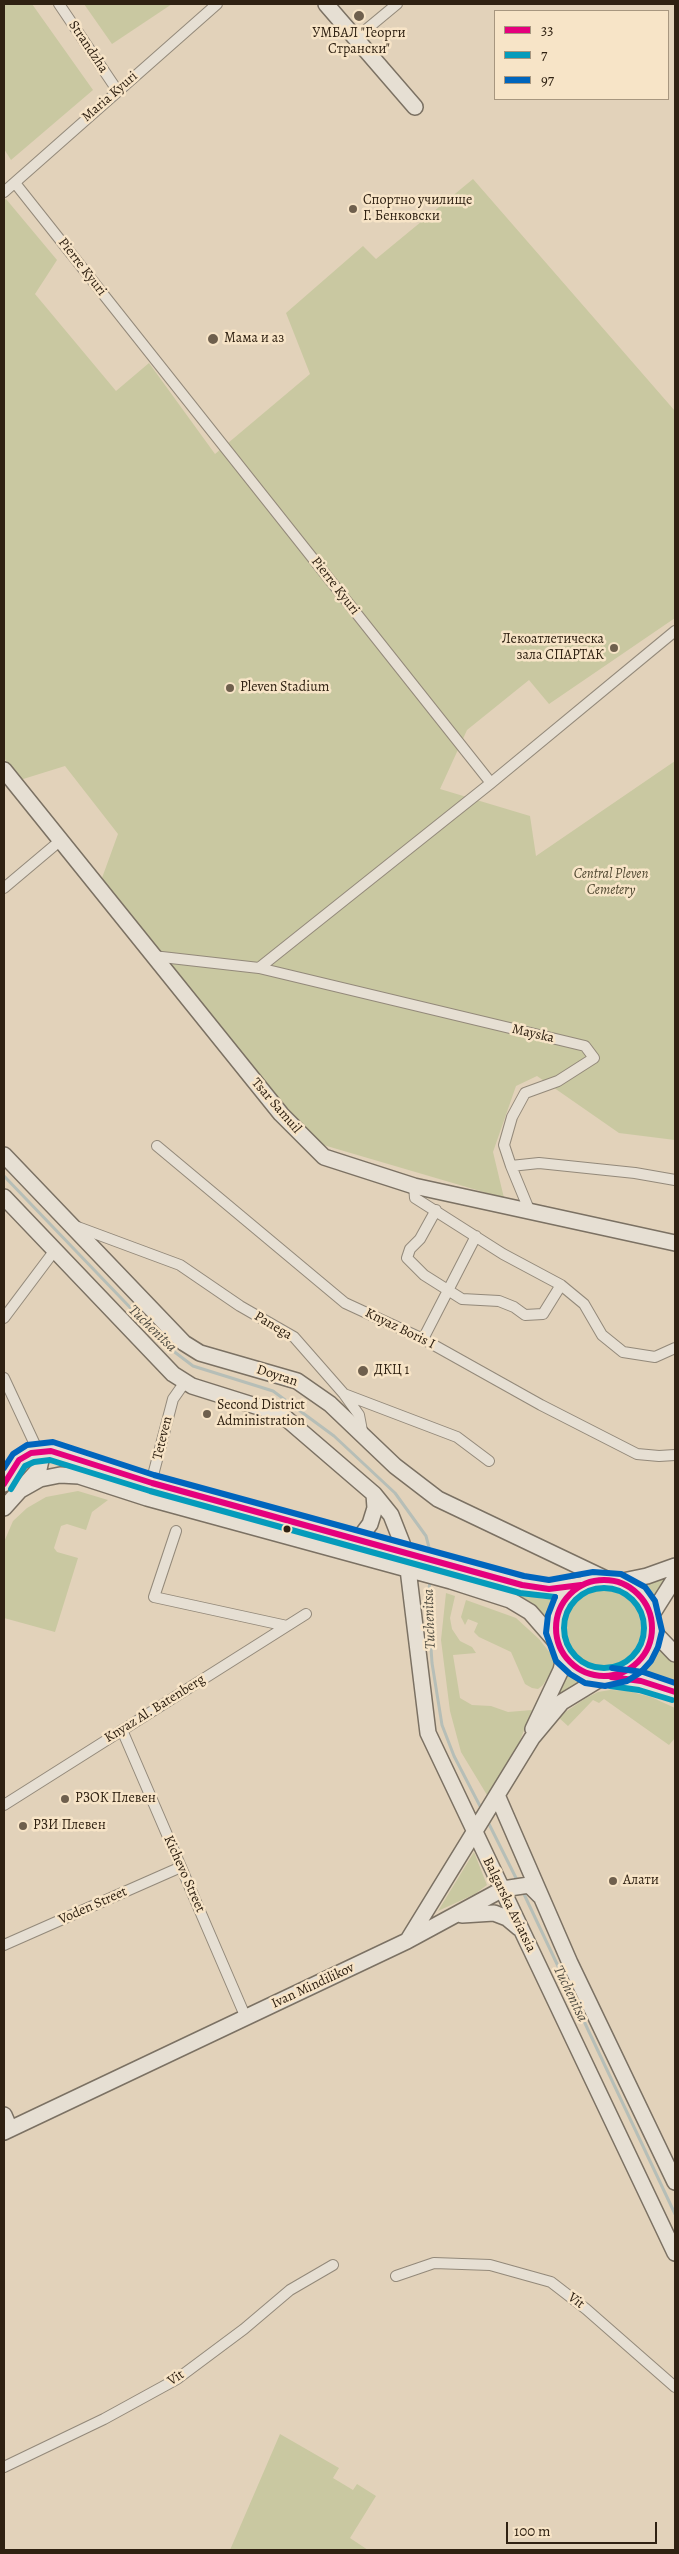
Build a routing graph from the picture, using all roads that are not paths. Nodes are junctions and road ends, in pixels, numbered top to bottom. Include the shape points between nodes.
1 (59, 4) edge
2 (217, 4) edge
3 (326, 4) edge
4 (397, 4) edge
5 (356, 38) junction
6 (118, 90) junction
7 (415, 107) dead end
8 (15, 183) junction
9 (4, 192) edge
10 (675, 631) edge
11 (4, 770) edge
12 (491, 783) junction
13 (60, 840) junction
14 (4, 888) edge
15 (152, 955) junction
16 (259, 968) junction
17 (157, 1146) dead end
18 (4, 1155) edge
19 (511, 1166) junction
20 (675, 1180) edge
21 (414, 1186) junction
22 (4, 1197) edge
23 (436, 1210) junction
24 (530, 1212) junction
25 (68, 1224) junction
26 (476, 1236) junction
27 (675, 1243) edge
28 (55, 1250) junction
29 (561, 1285) junction
30 (449, 1290) junction
31 (4, 1318) edge
32 (424, 1339) junction
33 (675, 1348) edge
34 (4, 1378) edge
35 (185, 1382) junction
36 (344, 1394) junction
37 (363, 1437) junction
38 (38, 1451) junction
39 (675, 1455) edge
40 (489, 1461) dead end
41 (4, 1484) edge
42 (149, 1490) junction
43 (17, 1492) junction
44 (374, 1494) junction
45 (4, 1508) edge
46 (176, 1532) dead end
47 (351, 1538) junction
48 (405, 1553) junction
49 (426, 1566) junction
50 (675, 1566) edge
51 (408, 1569) junction
52 (452, 1574) junction
53 (675, 1578) edge
54 (612, 1580) junction
55 (581, 1585) junction
56 (306, 1614) dead end
57 (652, 1623) junction
58 (287, 1626) junction
59 (561, 1650) junction
60 (675, 1654) edge
61 (607, 1677) junction
62 (675, 1692) edge
63 (122, 1730) junction
64 (532, 1738) junction
65 (494, 1800) junction
66 (4, 1805) edge
67 (476, 1829) junction
68 (181, 1867) junction
69 (505, 1888) junction
70 (540, 1896) junction
71 (456, 1916) junction
72 (525, 1937) junction
73 (407, 1941) junction
74 (4, 1945) edge
75 (246, 2018) junction
76 (4, 2115) edge
77 (7, 2131) edge
78 (675, 2182) edge
79 (675, 2253) edge
80 (333, 2264) dead end
81 (396, 2276) dead end
82 (675, 2387) edge
83 (4, 2466) edge

1 - 6 street, Strandzha
2 - 6 street, Maria Kyuri
3 - 5 street
4 - 5 street
5 - 7 street
6 - 8 street, Maria Kyuri
8 - 9 street, Maria Kyuri
8 - 12 street, Pierre Kyuri
10 - 12 street
11 - 13 street, Tsar Samuil
12 - 16 street
13 - 14 street
13 - 15 street, Tsar Samuil
15 - 16 street, Mayska
15 - 21 street, Tsar Samuil via 281,1114 317,1152
16 - 19 street, Mayska via 585,1046 594,1058 558,1081 524,1093 512,1117 504,1145
17 - 32 street, Knyaz Boris I via 345,1303
18 - 25 street, Doyran
19 - 20 street via 540,1163
19 - 24 street
21 - 23 street via 415,1198
21 - 24 street, Tsar Samuil
22 - 28 street
23 - 26 street
23 - 30 street via 407,1258 424,1275
24 - 27 street, Tsar Samuil
25 - 36 street, Panega via 180,1265 240,1306 294,1337
25 - 37 street, Doyran via 184,1343 208,1356 297,1381 330,1404
26 - 29 street
26 - 30 street
28 - 31 street
28 - 35 street via 173,1374
29 - 30 street via 543,1314 525,1315 499,1301 462,1299
29 - 33 street via 584,1304 602,1335 623,1352 655,1357
30 - 32 street
32 - 39 street, Knyaz Boris I via 637,1454
34 - 38 street
35 - 42 street, Teteven via 173,1399
35 - 44 street via 282,1414
36 - 37 street via 359,1415
36 - 40 street, Panega via 457,1437
37 - 54 street, Doyran via 438,1499
38 - 41 street via 18,1460
38 - 42 street via 59,1454
38 - 43 street via 39,1469
42 - 43 street via 70,1475 40,1479
42 - 47 street
42 - 51 street
43 - 45 street
44 - 47 street via 375,1508 370,1524 361,1536
44 - 48 street via 391,1515
46 - 58 street via 154,1597
47 - 48 street
48 - 49 street
48 - 51 street
49 - 51 street
49 - 52 street
50 - 54 street via 647,1576
51 - 67 street, Balgarska Aviatsia via 426,1724 431,1741
52 - 55 street via 536,1588
52 - 59 street via 521,1606 538,1620
53 - 57 street
54 - 55 street
54 - 57 street via 639,1594
55 - 59 street via 561,1604 556,1617 555,1631
56 - 58 street, Knyaz Al. Batenberg
57 - 60 street
57 - 61 street via 647,1650 635,1666
58 - 63 street, Knyaz Al. Batenberg
59 - 61 street via 575,1668 588,1675
59 - 64 street via 561,1670 535,1722
61 - 62 street via 641,1681
61 - 64 street via 562,1702
63 - 66 street, Knyaz Al. Batenberg
63 - 68 street, Kichevo Street
64 - 65 street
65 - 67 street
65 - 70 street
67 - 69 street, Balgarska Aviatsia
67 - 73 street
68 - 74 street, Voden Street
68 - 75 street, Kichevo Street
69 - 70 street via 526,1884
69 - 71 street, Ivan Mindilikov
69 - 72 street, Balgarska Aviatsia
70 - 78 street
71 - 72 street via 486,1912 500,1915 512,1921
71 - 73 street, Ivan Mindilikov
72 - 79 street, Balgarska Aviatsia
73 - 75 street, Ivan Mindilikov
75 - 77 street, Ivan Mindilikov
76 - 77 street
80 - 83 street, Vit via 290,2290 177,2379 104,2419
81 - 82 street, Vit via 434,2263 490,2265 551,2282

